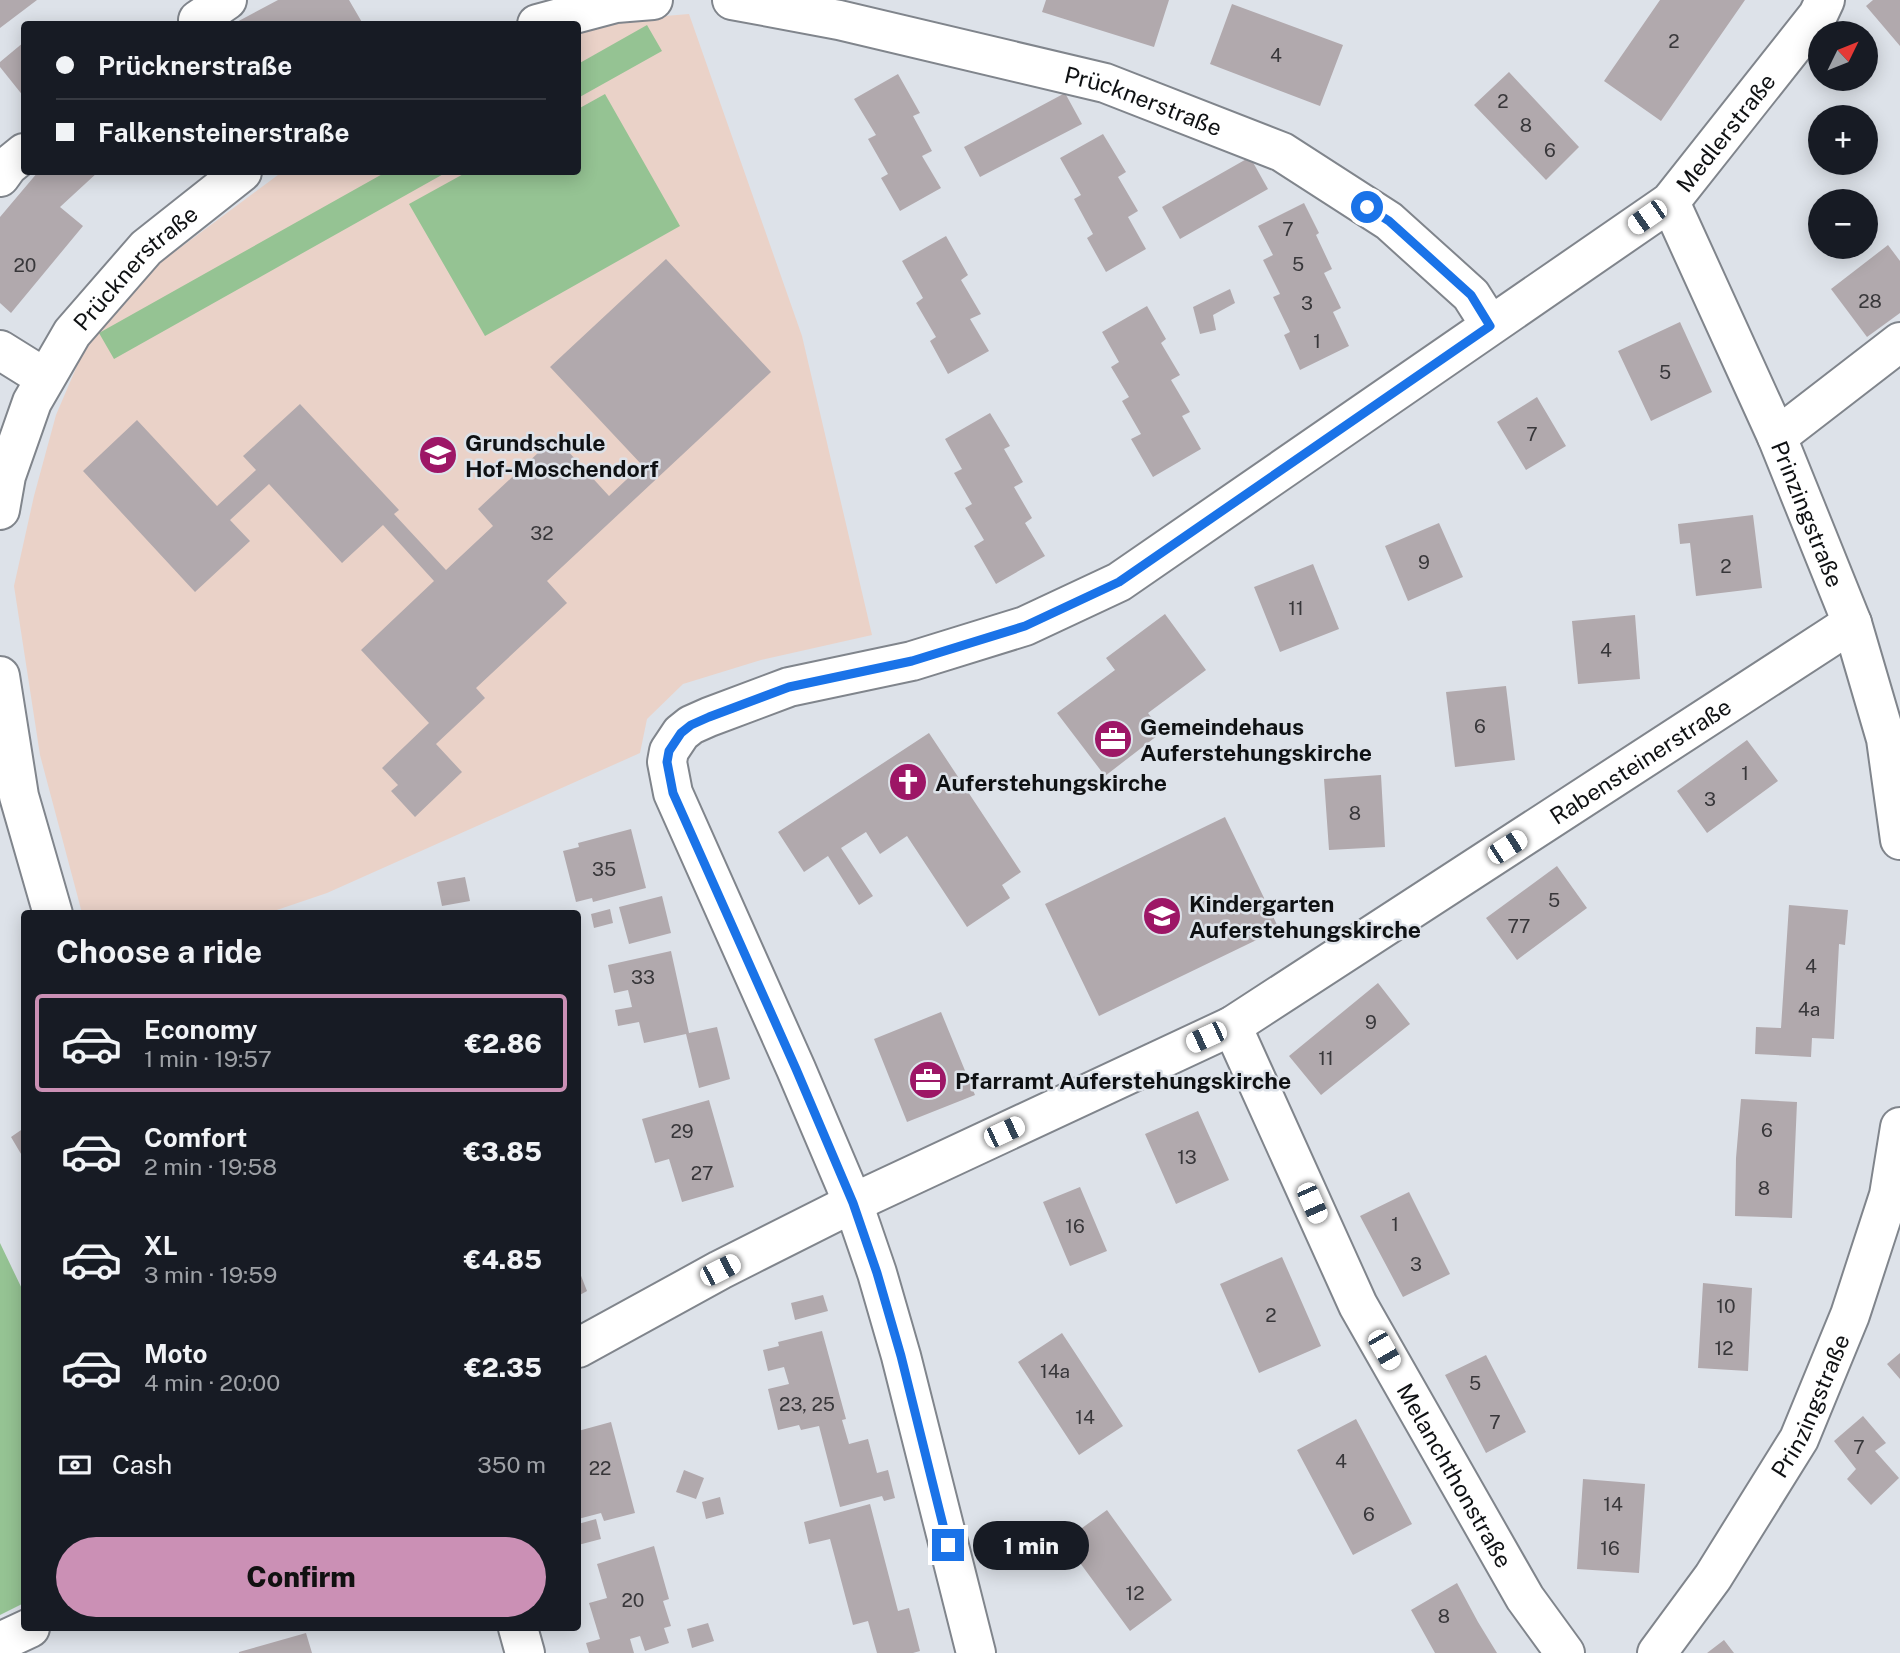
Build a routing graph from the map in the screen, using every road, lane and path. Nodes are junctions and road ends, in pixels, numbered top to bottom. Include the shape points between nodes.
1 (653, 0) edge
2 (732, 0) edge
3 (1825, 0) edge
4 (582, 6) edge
5 (544, 21) edge
6 (21, 155) edge
7 (238, 175) edge
8 (0, 177) edge
9 (1670, 202) junction
10 (1490, 326) junction
11 (1900, 342) edge
12 (0, 350) edge
13 (46, 378) junction
14 (1777, 437) junction
15 (0, 510) edge
16 (1852, 623) junction
17 (0, 676) edge
18 (1900, 840) edge
19 (52, 910) edge
20 (1232, 1026) junction
21 (1900, 1127) edge
22 (853, 1203) junction
23 (581, 1346) edge
24 (24, 1631) edge
25 (519, 1631) edge
26 (0, 1642) edge
27 (525, 1653) edge
28 (976, 1653) edge
29 (1565, 1653) edge
30 (1657, 1653) edge

1 - 4 street
2 - 10 street, Prücknerstraße via 839,20 1105,83 1282,152 1389,221 1471,295
3 - 9 street, Medlerstraße via 1818,15
4 - 5 street
6 - 8 street
7 - 13 street, Prücknerstraße via 146,248 72,333
9 - 10 street, Medlerstraße
9 - 14 street, Prinzingstraße
10 - 22 street, Medlerstraße via 1119,582 1025,626 912,661 789,687 709,717 681,733 667,762 673,793
11 - 14 street
12 - 13 street
13 - 15 street, Prücknerstraße via 32,402 10,463
14 - 16 street, Prinzingstraße
16 - 18 street, Prinzingstraße via 1886,739
16 - 20 street, Rabensteinerstraße
17 - 19 street via 19,796
20 - 22 street, Rabensteinerstraße
20 - 29 street, Melanchthonstraße via 1358,1305 1525,1598
21 - 30 street, Prinzingstraße via 1889,1195 1850,1315 1799,1439 1713,1577
22 - 23 street, Rabensteinerstraße
22 - 28 street via 901,1356
24 - 26 street
25 - 27 street

